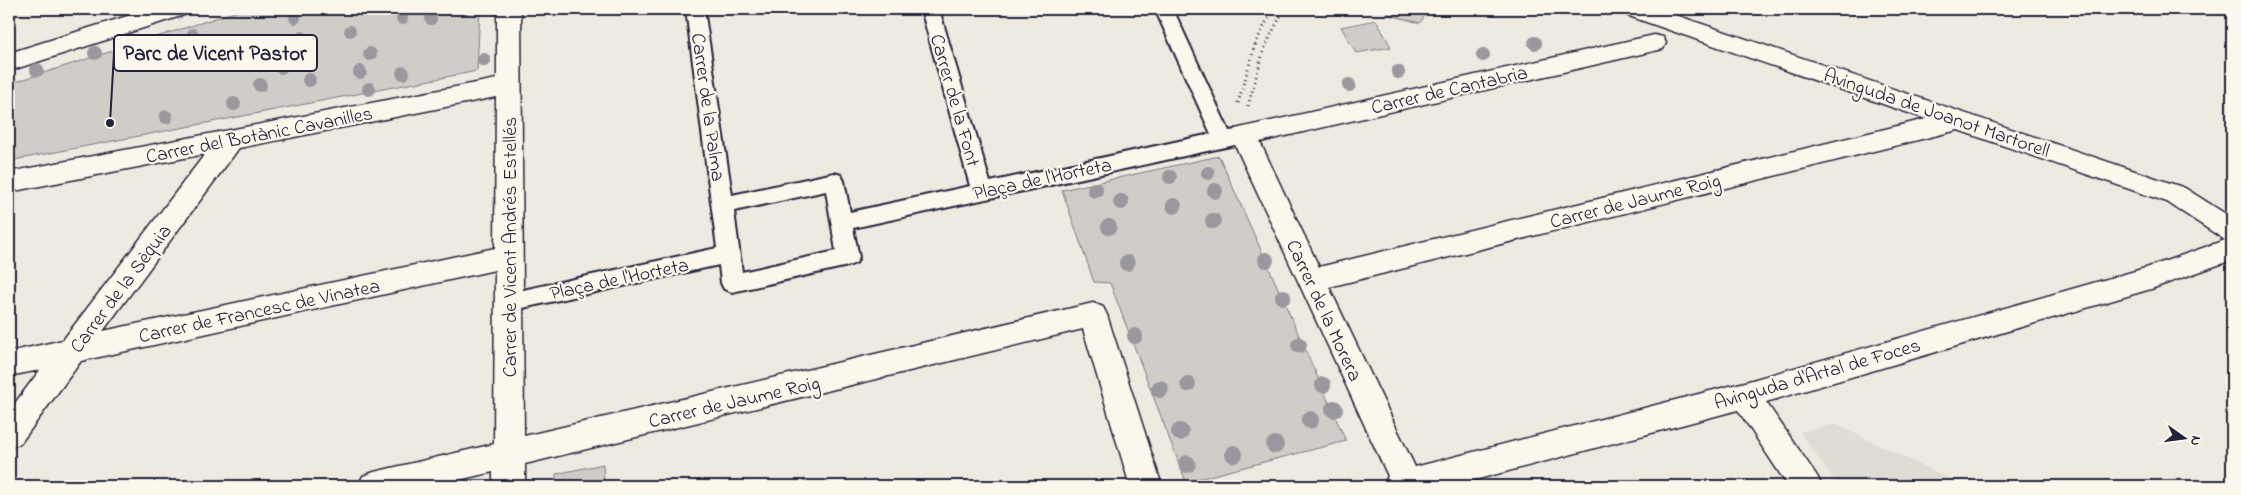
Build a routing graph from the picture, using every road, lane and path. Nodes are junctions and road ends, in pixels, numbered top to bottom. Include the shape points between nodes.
1 (176, 9) edge
2 (508, 9) edge
3 (695, 9) edge
4 (930, 9) edge
5 (1164, 9) edge
6 (1273, 9) edge
7 (1284, 9) edge
8 (1634, 9) edge
9 (1654, 43) dead end
10 (9, 62) edge
11 (510, 86) junction
12 (1958, 120) junction
13 (1234, 137) junction
14 (230, 140) junction
15 (2232, 170) edge
16 (9, 182) edge
17 (2229, 186) dead end
18 (982, 191) junction
19 (723, 205) junction
20 (841, 222) junction
21 (2232, 232) edge
22 (2232, 249) edge
23 (729, 254) junction
24 (509, 256) junction
25 (1312, 280) junction
26 (509, 302) junction
27 (73, 351) junction
28 (9, 364) edge
29 (1745, 395) junction
30 (9, 434) edge
31 (509, 455) junction
32 (374, 486) edge
33 (509, 486) edge
34 (1146, 486) edge
35 (1405, 486) edge
36 (1806, 486) edge

1 - 10 street
2 - 11 street, Carrer de Vicent Andrés Estellés
3 - 19 lane, Carrer de la Palma
4 - 18 lane, Carrer de la Font
5 - 13 lane, Carrer de la Morera
6 - 13 path via 1247,70 1233,124
7 - 13 path via 1264,49 1246,113
8 - 12 street, Avinguda de Joanot Martorell
9 - 13 street, Carrer de Cantabria
11 - 14 street, Carrer del Botànic Cavanilles
11 - 24 street, Carrer de Vicent Andrés Estellés
12 - 21 street, Avinguda de Joanot Martorell via 2167,192
12 - 25 street, Carrer de Jaume Roig
13 - 18 lane, Plaça de l'Horteta
13 - 25 street, Carrer de la Morera
14 - 16 street, Carrer del Botànic Cavanilles
14 - 27 street, Carrer de la Sèquia
15 - 17 path
18 - 20 lane, Plaça de l'Horteta
19 - 20 lane via 834,181
19 - 23 lane
20 - 23 lane via 848,257 732,283
22 - 29 street, Avinguda d'Artal de Foces via 2150,278
23 - 26 lane, Plaça de l'Horteta
24 - 26 street, Carrer de Vicent Andrés Estellés
24 - 27 street, Carrer de Francesc de Vinatea
25 - 35 street, Carrer de la Morera
26 - 31 street, Carrer de Vicent Andrés Estellés
27 - 28 street, Carrer de Francesc de Vinatea
27 - 30 street, Carrer de la Sèquia
29 - 35 street, Avinguda d'Artal de Foces
29 - 36 street
31 - 32 street, Carrer de Jaume Roig
31 - 33 street, Carrer de Vicent Andrés Estellés
31 - 34 street, Carrer de Jaume Roig via 1093,315

